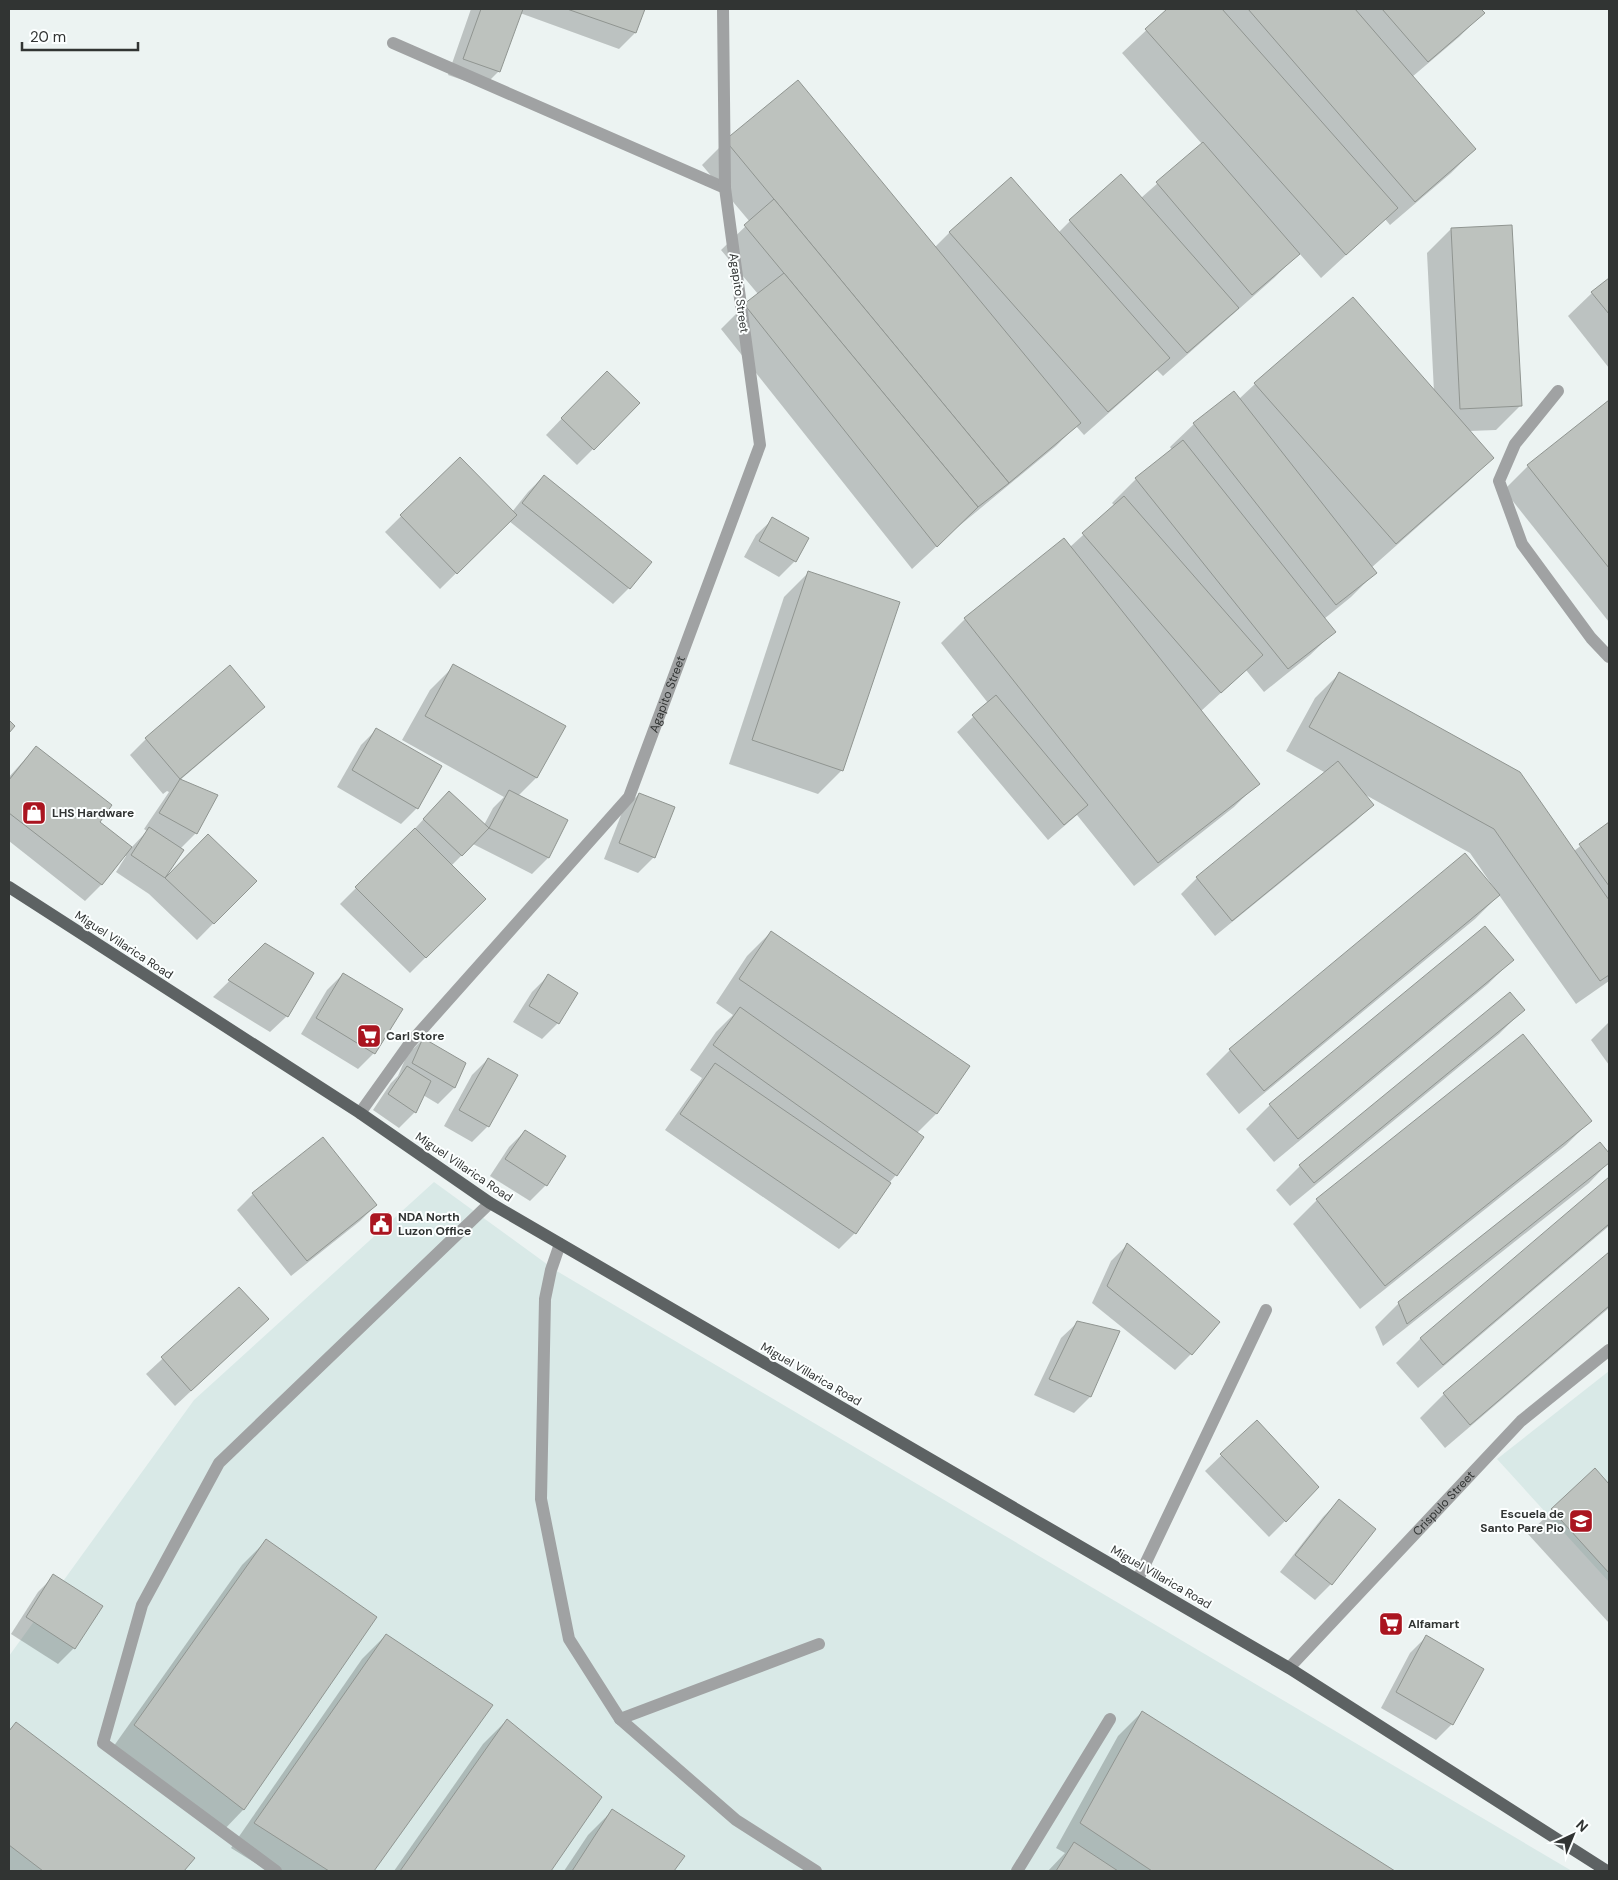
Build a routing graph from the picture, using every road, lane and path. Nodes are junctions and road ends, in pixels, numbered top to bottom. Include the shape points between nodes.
1 (723, 9) edge
2 (393, 43) dead end
3 (725, 188) junction
4 (1558, 391) dead end
5 (1609, 657) edge
6 (9, 887) edge
7 (360, 1113) junction
8 (490, 1203) junction
9 (560, 1244) junction
10 (1266, 1310) dead end
11 (1609, 1350) edge
12 (1138, 1579) junction
13 (820, 1644) dead end
14 (1289, 1668) junction
15 (620, 1719) junction
16 (1110, 1720) dead end
17 (259, 1866) edge
18 (276, 1871) edge
19 (816, 1871) edge
20 (1016, 1871) edge
21 (1607, 1871) edge

1 - 3 street, Agapito Street
2 - 3 street
3 - 7 street, Agapito Street via 760,445 629,797 410,1043
4 - 5 street via 1516,444 1500,481 1522,544 1591,638
6 - 7 main road, Miguel Villarica Road
7 - 8 main road, Miguel Villarica Road
8 - 9 main road, Miguel Villarica Road
8 - 17 street via 219,1464 142,1605 103,1743
9 - 12 main road, Miguel Villarica Road
9 - 15 street via 545,1299 541,1499 569,1639
10 - 12 street
11 - 14 street, Crispulo Street via 1521,1421
12 - 14 main road, Miguel Villarica Road
13 - 15 street
14 - 21 main road, Miguel Villarica Road
15 - 19 street via 736,1820
16 - 20 street
17 - 18 street

